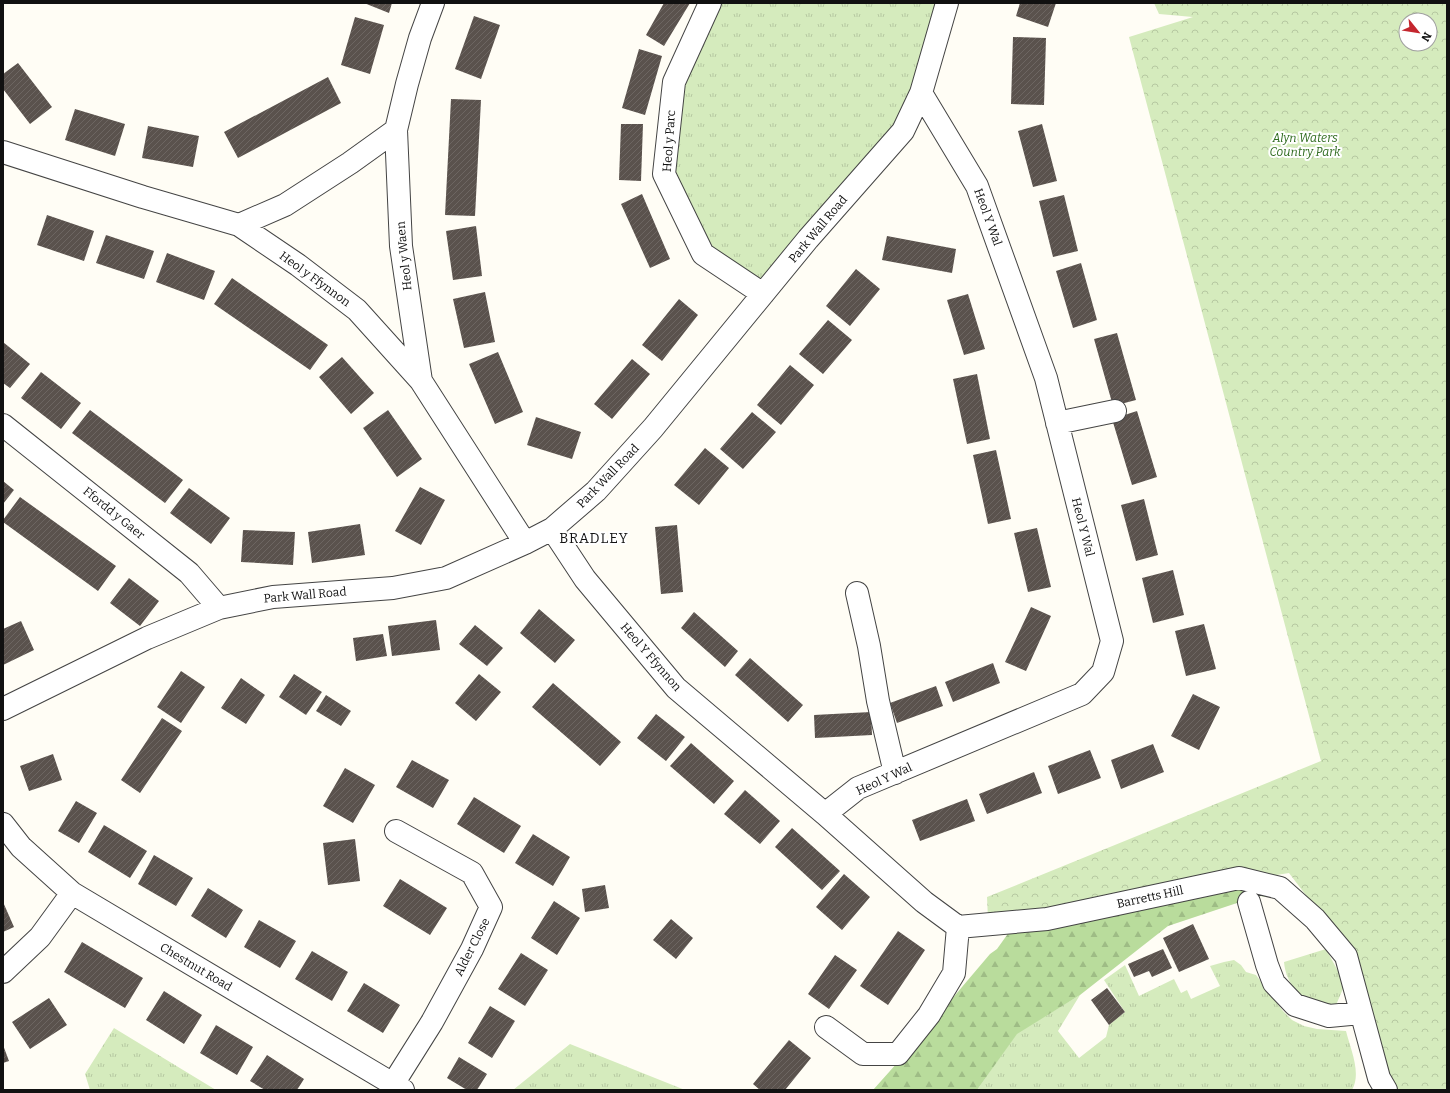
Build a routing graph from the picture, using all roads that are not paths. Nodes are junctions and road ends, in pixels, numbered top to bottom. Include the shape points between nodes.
1 (433, 3) edge
2 (710, 3) edge
3 (947, 3) edge
4 (921, 93) junction
5 (396, 130) junction
6 (3, 152) edge
7 (239, 225) junction
8 (763, 294) junction
9 (421, 381) junction
10 (1115, 411) dead end
11 (1057, 423) junction
12 (3, 425) edge
13 (552, 529) junction
14 (525, 543) junction
15 (857, 593) dead end
16 (219, 608) junction
17 (3, 709) edge
18 (895, 773) junction
19 (825, 814) junction
20 (3, 824) edge
21 (401, 839) dead end
22 (72, 893) junction
23 (1249, 902) dead end
24 (958, 927) junction
25 (3, 972) edge
26 (1361, 1013) junction
27 (826, 1027) dead end
28 (398, 1087) edge
29 (1386, 1090) edge

1 - 5 street, Heol y Waen via 420,38
2 - 8 street, Heol y Parc via 674,82 664,174 704,254
3 - 4 street, Park Wall Road
4 - 8 street, Park Wall Road via 903,131
4 - 11 street, Heol Y Wal via 977,186 1046,378
5 - 7 street via 285,205
5 - 9 street, Heol y Waen via 401,246
6 - 7 street, Heol y Ffynnon
7 - 9 street, Heol y Ffynnon via 298,265 356,310
8 - 13 street, Park Wall Road via 653,428 596,491
9 - 14 street, Heol y Ffynnon
10 - 11 street
11 - 18 street, Heol Y Wal via 1112,641 1103,672 1082,694
12 - 16 street, Ffordd y Gaer via 189,573
13 - 14 street, Park Wall Road
13 - 19 street, Heol Y Ffynnon via 585,579 676,688
14 - 16 street, Park Wall Road via 446,578 392,588 273,597
15 - 18 street
16 - 17 street, Park Wall Road via 147,638
18 - 19 street, Heol Y Wal via 858,788
19 - 24 street via 924,902
20 - 22 street, Chestnut Road via 21,847
21 - 28 street, Alder Close via 472,873 491,907 472,949
22 - 25 street via 40,938
22 - 28 street, Chestnut Road
23 - 26 street via 1274,983 1295,1005 1330,1016
24 - 26 street, Barretts Hill via 1047,919 1239,878 1280,888 1315,919 1346,956
24 - 27 street via 954,973 929,1015 898,1054 863,1054
26 - 29 street, Barretts Hill via 1379,1078

